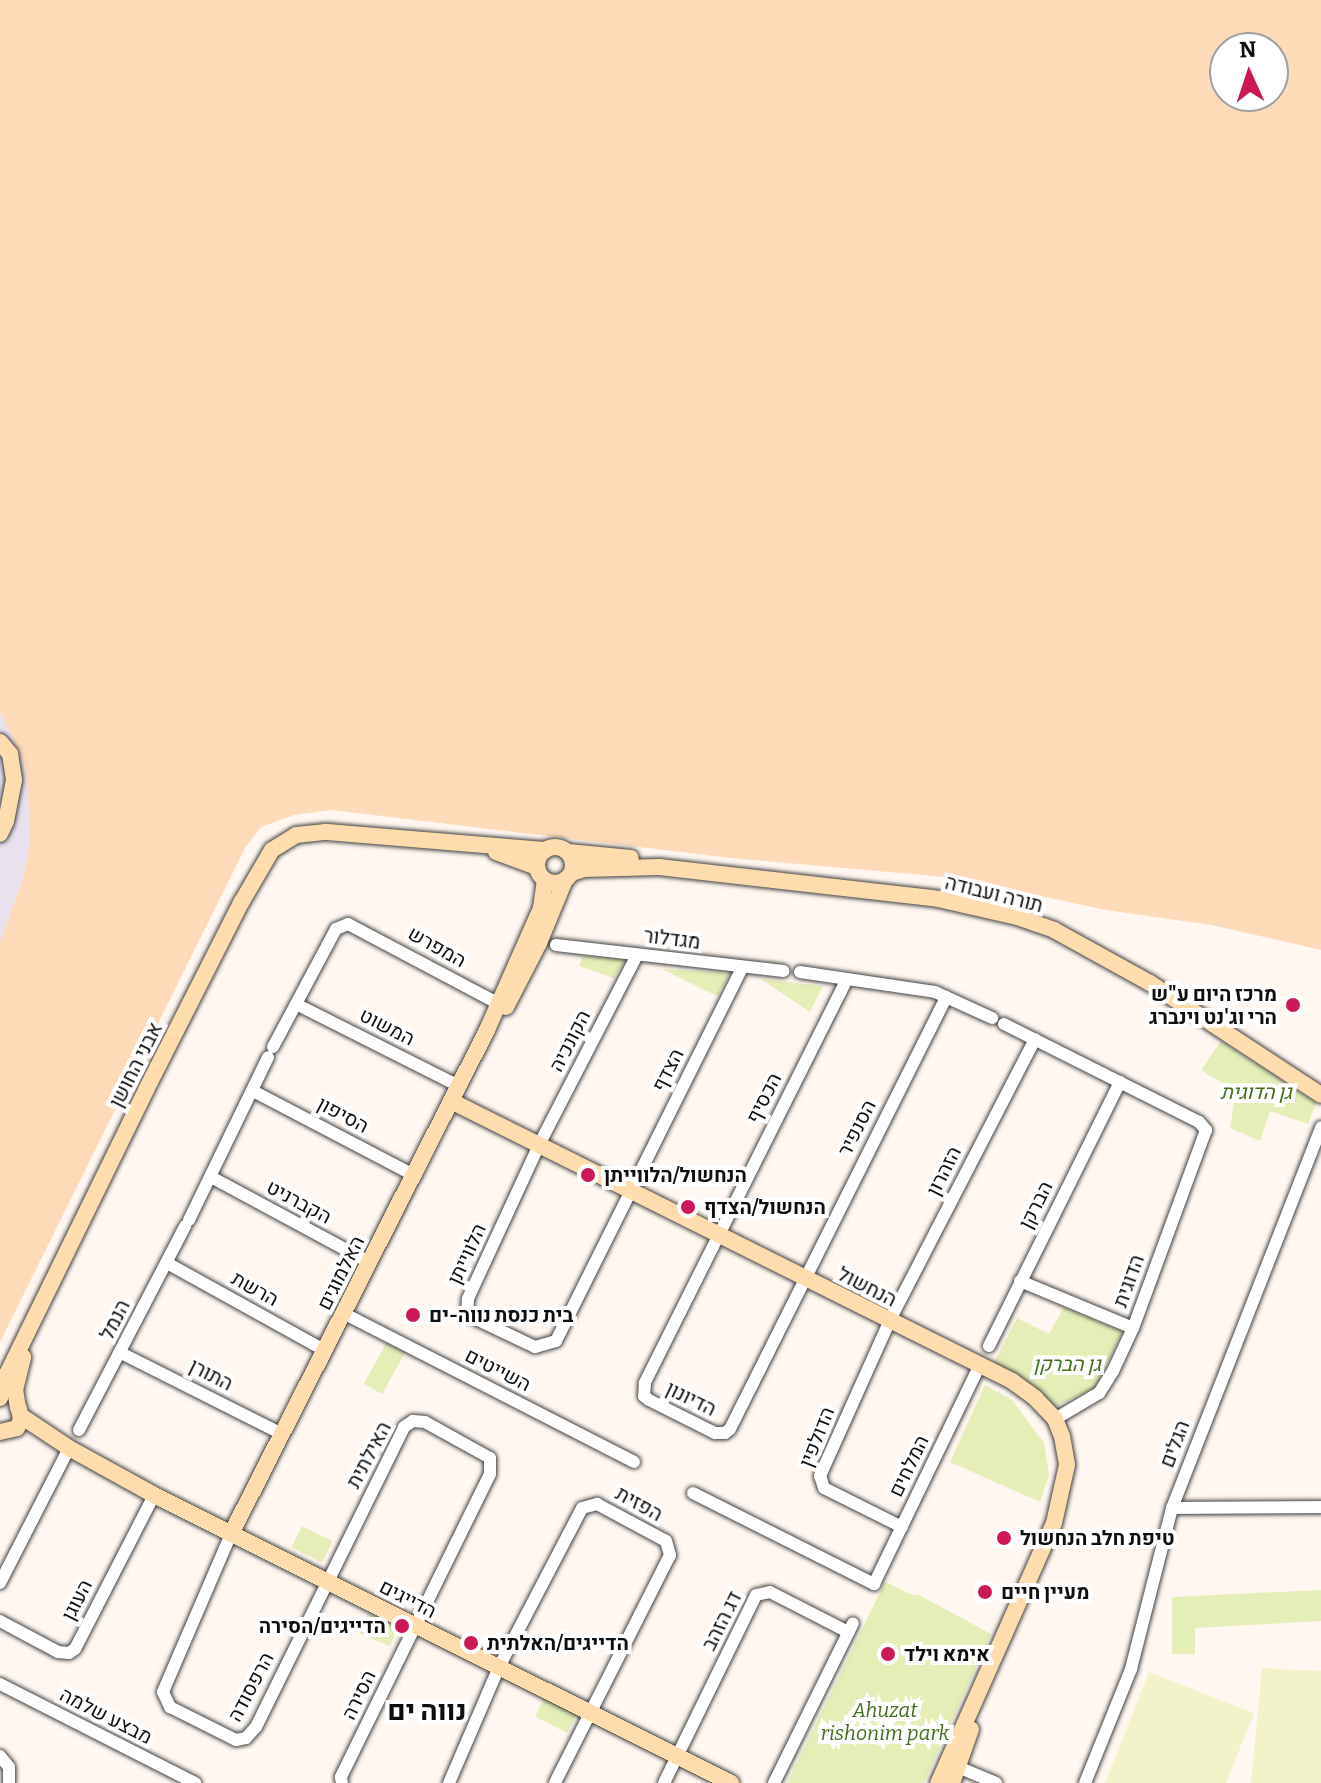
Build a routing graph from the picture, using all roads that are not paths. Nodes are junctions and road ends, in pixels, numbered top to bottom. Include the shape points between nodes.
1 (0, 742) edge
2 (0, 834) edge
3 (476, 845) junction
4 (545, 850) junction
5 (568, 852) junction
6 (659, 867) junction
7 (541, 874) junction
8 (568, 877) junction
9 (348, 924) joint
10 (556, 945) dead end
11 (637, 955) junction
12 (742, 968) junction
13 (784, 971) dead end
14 (800, 972) dead end
15 (847, 979) junction
16 (946, 997) junction
17 (296, 1004) junction
18 (501, 1005) junction
19 (1035, 1039) junction
20 (1120, 1082) junction
21 (253, 1091) junction
22 (455, 1093) junction
23 (1321, 1095) edge
24 (1321, 1127) edge
25 (539, 1145) junction
26 (414, 1175) junction
27 (211, 1177) junction
28 (629, 1190) junction
29 (717, 1234) junction
30 (369, 1262) junction
31 (167, 1263) junction
32 (804, 1277) junction
33 (1020, 1281) junction
34 (36, 1313) junction
35 (343, 1313) junction
36 (890, 1320) junction
37 (1133, 1328) junction
38 (989, 1346) dead end
39 (324, 1350) junction
40 (121, 1353) junction
41 (980, 1365) junction
42 (0, 1400) edge
43 (1055, 1419) junction
44 (9, 1426) edge
45 (79, 1430) dead end
46 (282, 1434) junction
47 (69, 1448) junction
48 (634, 1462) dead end
49 (693, 1493) dead end
50 (154, 1495) junction
51 (1321, 1507) edge
52 (1172, 1508) junction
53 (902, 1527) junction
54 (231, 1534) junction
55 (326, 1581) junction
56 (0, 1583) edge
57 (0, 1621) edge
58 (414, 1625) junction
59 (499, 1667) junction
60 (0, 1684) edge
61 (589, 1712) junction
62 (0, 1756) edge
63 (676, 1756) junction
64 (952, 1771) edge
65 (9, 1783) edge
66 (195, 1783) edge
67 (342, 1783) edge
68 (449, 1783) edge
69 (555, 1783) edge
70 (664, 1783) edge
71 (731, 1783) edge
72 (774, 1783) edge
73 (938, 1783) edge
74 (996, 1783) edge
75 (1085, 1783) edge

1 - 2 street via 10,754 14,780
3 - 4 street
3 - 7 street
3 - 34 street, אבני החושן via 326,832 296,835 272,850
4 - 5 street via 557,847
4 - 7 street
5 - 6 street, תורה ועבודה
5 - 8 street via 573,862
6 - 8 street, תורה ועבודה via 584,869
6 - 23 street, תורה ועבודה via 938,899 1030,921 1150,983
7 - 8 street via 555,884
7 - 18 street, האלמוגים via 541,908
8 - 18 street, האלמוגים via 539,943
9 - 17 street, הנמל via 336,929
9 - 18 street, המפרש
10 - 11 street, מגדלור
11 - 12 street, מגדלור
11 - 25 street, הקונכיה
12 - 13 street, מגדלור
12 - 28 street, הצדף
14 - 15 street
15 - 16 street
15 - 29 street, הכסיף
16 - 19 street
16 - 32 street, הסנפיר
17 - 21 street, הנמל
17 - 22 street, המשוט
18 - 22 street, האלמוגים
19 - 20 street
19 - 36 street, הזהרון
20 - 33 street, הברקן
20 - 37 street, הדוגית via 1206,1130
21 - 26 street, הסיפון
21 - 27 street, הנמל
22 - 25 street, הנחשול
22 - 26 street, האלמוגים
24 - 52 street, הגלים
25 - 28 street, הנחשול
25 - 28 street, הלווייתן via 468,1299 472,1317 535,1347 556,1341
26 - 30 street, האלמוגים
27 - 30 street, הקברניט
27 - 31 street, הנמל
28 - 29 street, הנחשול
29 - 32 street, הנחשול
29 - 32 street, הדיונון via 645,1383 644,1396 662,1407 725,1433
30 - 35 street, האלמוגים
31 - 39 street, הרשת
31 - 40 street, הנמל
32 - 36 street, הנחשול
33 - 37 street
33 - 38 street, הברקן
34 - 42 street, אבני החושן
34 - 44 street, אבני החושן
35 - 39 street, האלמוגים
35 - 48 street, השייטים
36 - 41 street, הנחשול
36 - 53 street, הדולפין via 820,1481 824,1488
37 - 43 street, הדוגית via 1099,1393
39 - 46 street, האלמוגים
40 - 45 street, הנמל
40 - 46 street, התורן
41 - 43 street, הנחשול via 1027,1391
41 - 53 street, המלחים
42 - 44 street, הדייגים via 9,1402
43 - 64 street via 1065,1447 1065,1483 1048,1539 1004,1629
44 - 47 street, הדייגים
46 - 54 street, האלמוגים
47 - 50 street, הדייגים
47 - 56 street
49 - 53 street, המלחים via 874,1584
50 - 54 street, הדייגים
50 - 57 street, העוגן via 75,1649 58,1652
51 - 52 street
52 - 75 street, הגלים via 1131,1669
54 - 55 street, הדייגים
54 - 55 street, הרפסודה via 163,1692 170,1707 236,1740 251,1734
55 - 58 street, הדייגים
55 - 58 street, האילתית via 404,1427 425,1422 487,1454 491,1469
58 - 59 street, הדייגים
58 - 67 street, הסירה
59 - 61 street, הדייגים
59 - 61 street, הפזית via 582,1508 602,1506 666,1541 670,1555
59 - 68 street
60 - 66 street, מבצע שלמה
61 - 63 street, הדייגים
61 - 69 street
62 - 65 street via 9,1767
63 - 70 street
63 - 71 street, הדייגים
63 - 72 street, דג הזהב via 756,1595 770,1592 851,1627
64 - 73 street
64 - 74 street

